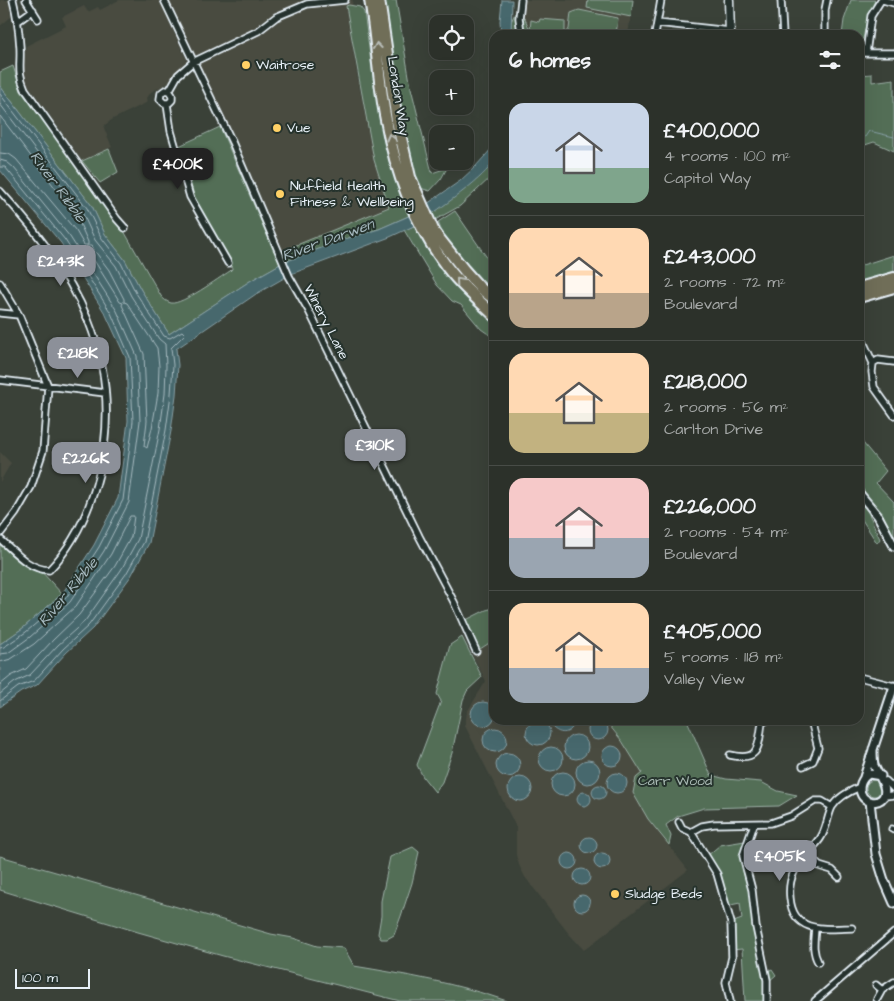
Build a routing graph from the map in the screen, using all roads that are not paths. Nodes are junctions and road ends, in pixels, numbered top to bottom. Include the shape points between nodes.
1 (13, 0) edge
2 (26, 0) edge
3 (164, 0) edge
4 (345, 0) edge
5 (370, 0) edge
6 (379, 0) edge
7 (520, 0) edge
8 (660, 0) edge
9 (729, 0) edge
10 (782, 0) edge
11 (827, 0) edge
12 (882, 0) edge
13 (894, 2) edge
14 (33, 10) junction
15 (38, 19) dead end
16 (18, 21) junction
17 (656, 22) junction
18 (521, 30) edge
19 (655, 30) edge
20 (710, 30) edge
21 (730, 30) edge
22 (783, 30) edge
23 (826, 30) edge
24 (866, 53) joint
25 (894, 53) edge
26 (193, 62) junction
27 (169, 91) junction
28 (167, 104) junction
29 (406, 178) junction
30 (0, 191) edge
31 (125, 228) dead end
32 (430, 234) junction
33 (228, 263) dead end
34 (894, 278) edge
35 (0, 283) edge
36 (864, 287) edge
37 (894, 287) edge
38 (489, 295) edge
39 (864, 296) edge
40 (489, 310) edge
41 (0, 313) edge
42 (19, 315) junction
43 (864, 344) edge
44 (894, 362) edge
45 (873, 363) junction
46 (0, 380) edge
47 (48, 386) junction
48 (105, 393) junction
49 (894, 415) edge
50 (864, 499) edge
51 (0, 534) edge
52 (0, 539) edge
53 (894, 546) edge
54 (476, 651) dead end
55 (864, 678) edge
56 (894, 689) edge
57 (764, 725) edge
58 (813, 725) edge
59 (873, 750) junction
60 (730, 755) dead end
61 (742, 758) junction
62 (743, 766) dead end
63 (803, 766) dead end
64 (864, 777) junction
65 (883, 778) junction
66 (860, 787) junction
67 (894, 789) edge
68 (894, 795) edge
69 (844, 796) junction
70 (862, 796) junction
71 (882, 798) junction
72 (870, 801) junction
73 (832, 807) junction
74 (679, 822) dead end
75 (754, 824) junction
76 (873, 828) junction
77 (691, 832) junction
78 (808, 855) junction
79 (839, 877) dead end
80 (894, 903) edge
81 (815, 928) junction
82 (852, 928) dead end
83 (894, 933) edge
84 (818, 962) dead end
85 (894, 982) edge
86 (876, 985) dead end
87 (882, 990) junction
88 (877, 999) dead end
89 (730, 1001) edge
90 (767, 1001) edge
91 (815, 1001) edge

1 - 16 street
2 - 14 street
3 - 26 street, Winery Lane
4 - 26 street via 297,8
29 -> 5 highway, London Way via 386,120
6 - 29 highway, London Way
7 - 18 street
8 - 17 street
9 - 21 main road
10 - 22 street
11 - 23 street
12 - 13 street
12 - 24 street via 871,16
14 - 15 street
14 - 16 street
16 - 31 street via 19,69 25,89
17 - 19 street
17 - 20 street
24 - 25 street
26 - 27 street via 178,75
26 - 54 street, Winery Lane via 232,142 289,274
27 - 28 street via 173,97
27 - 28 street via 160,96 161,102
28 - 33 street via 171,131 190,197
29 - 32 highway, London Way
30 - 48 street via 49,250 75,290 96,338
32 - 38 highway, London Way
40 -> 32 highway, London Way via 442,262
34 - 36 highway
35 - 42 street
37 - 39 highway
41 - 42 street
42 - 47 street
43 - 45 street
44 - 45 street via 878,360
45 - 49 street via 874,387
46 - 47 street
47 - 48 street
47 - 51 street via 43,451 31,487
48 - 52 street via 105,439 95,489 74,539 62,557 49,570 40,570 30,566
50 - 53 street via 878,516
55 - 56 street
56 - 59 street
57 - 61 street via 757,750
58 - 63 street via 818,748 813,761
59 - 64 street
59 - 65 street via 874,766
60 - 61 street
61 - 62 street
64 - 65 street via 872,774
64 - 66 street
65 - 67 street
65 - 71 street via 887,790
66 - 69 street
66 - 70 street
68 - 71 street
69 - 70 street
69 - 73 street
70 - 72 street
71 - 72 street
71 - 76 street via 874,815
72 - 76 street
73 - 75 street via 815,800 791,816 771,823
73 - 78 street via 822,837
74 - 77 street via 682,828
75 - 77 street via 714,824
75 - 90 street via 743,856 752,890
76 - 80 street via 876,854
77 - 89 street via 717,874 730,923 732,957 726,982
78 - 79 street via 819,866 832,870
78 - 81 street via 790,882 791,905 798,920
81 - 82 street
81 - 84 street via 813,947
83 - 91 street
85 - 87 street
86 - 87 street
87 - 88 street

